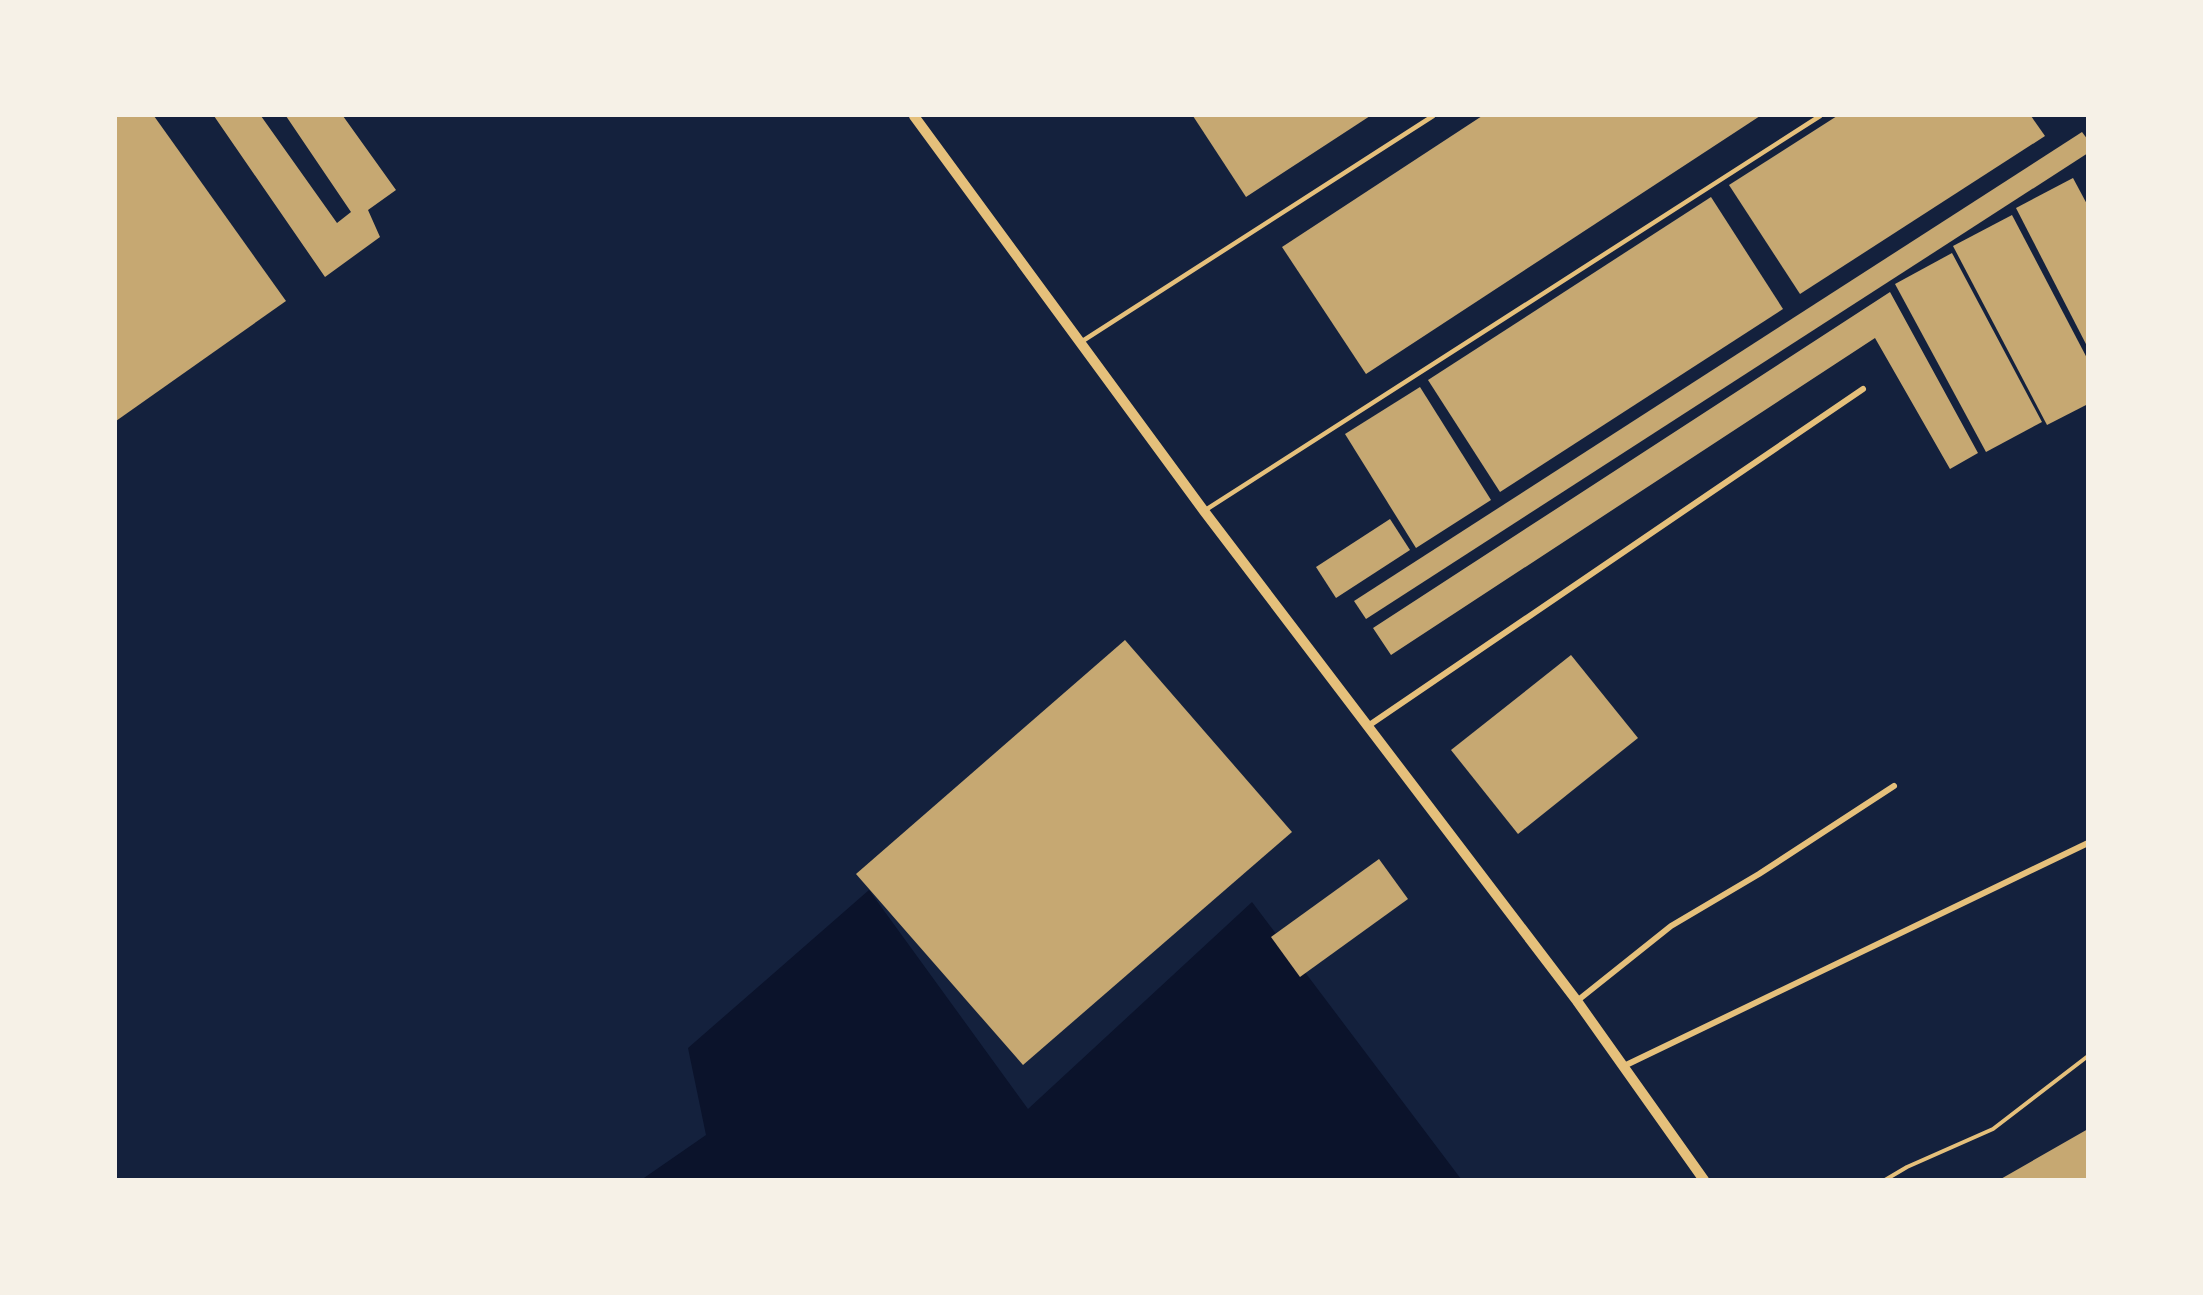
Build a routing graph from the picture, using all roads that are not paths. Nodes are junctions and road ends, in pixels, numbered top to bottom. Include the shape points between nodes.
1 (914, 116) edge
2 (1433, 116) edge
3 (1820, 116) edge
4 (1081, 342) junction
5 (1863, 388) dead end
6 (1204, 511) junction
7 (1368, 726) junction
8 (1894, 786) dead end
9 (2088, 843) edge
10 (1577, 1001) junction
11 (1624, 1066) junction
12 (1704, 1179) edge

1 - 4 street
2 - 4 lane
3 - 6 lane
4 - 6 street
5 - 7 street
6 - 7 street
7 - 10 street
8 - 10 street via 1671,926
9 - 11 street
10 - 11 street
11 - 12 street

